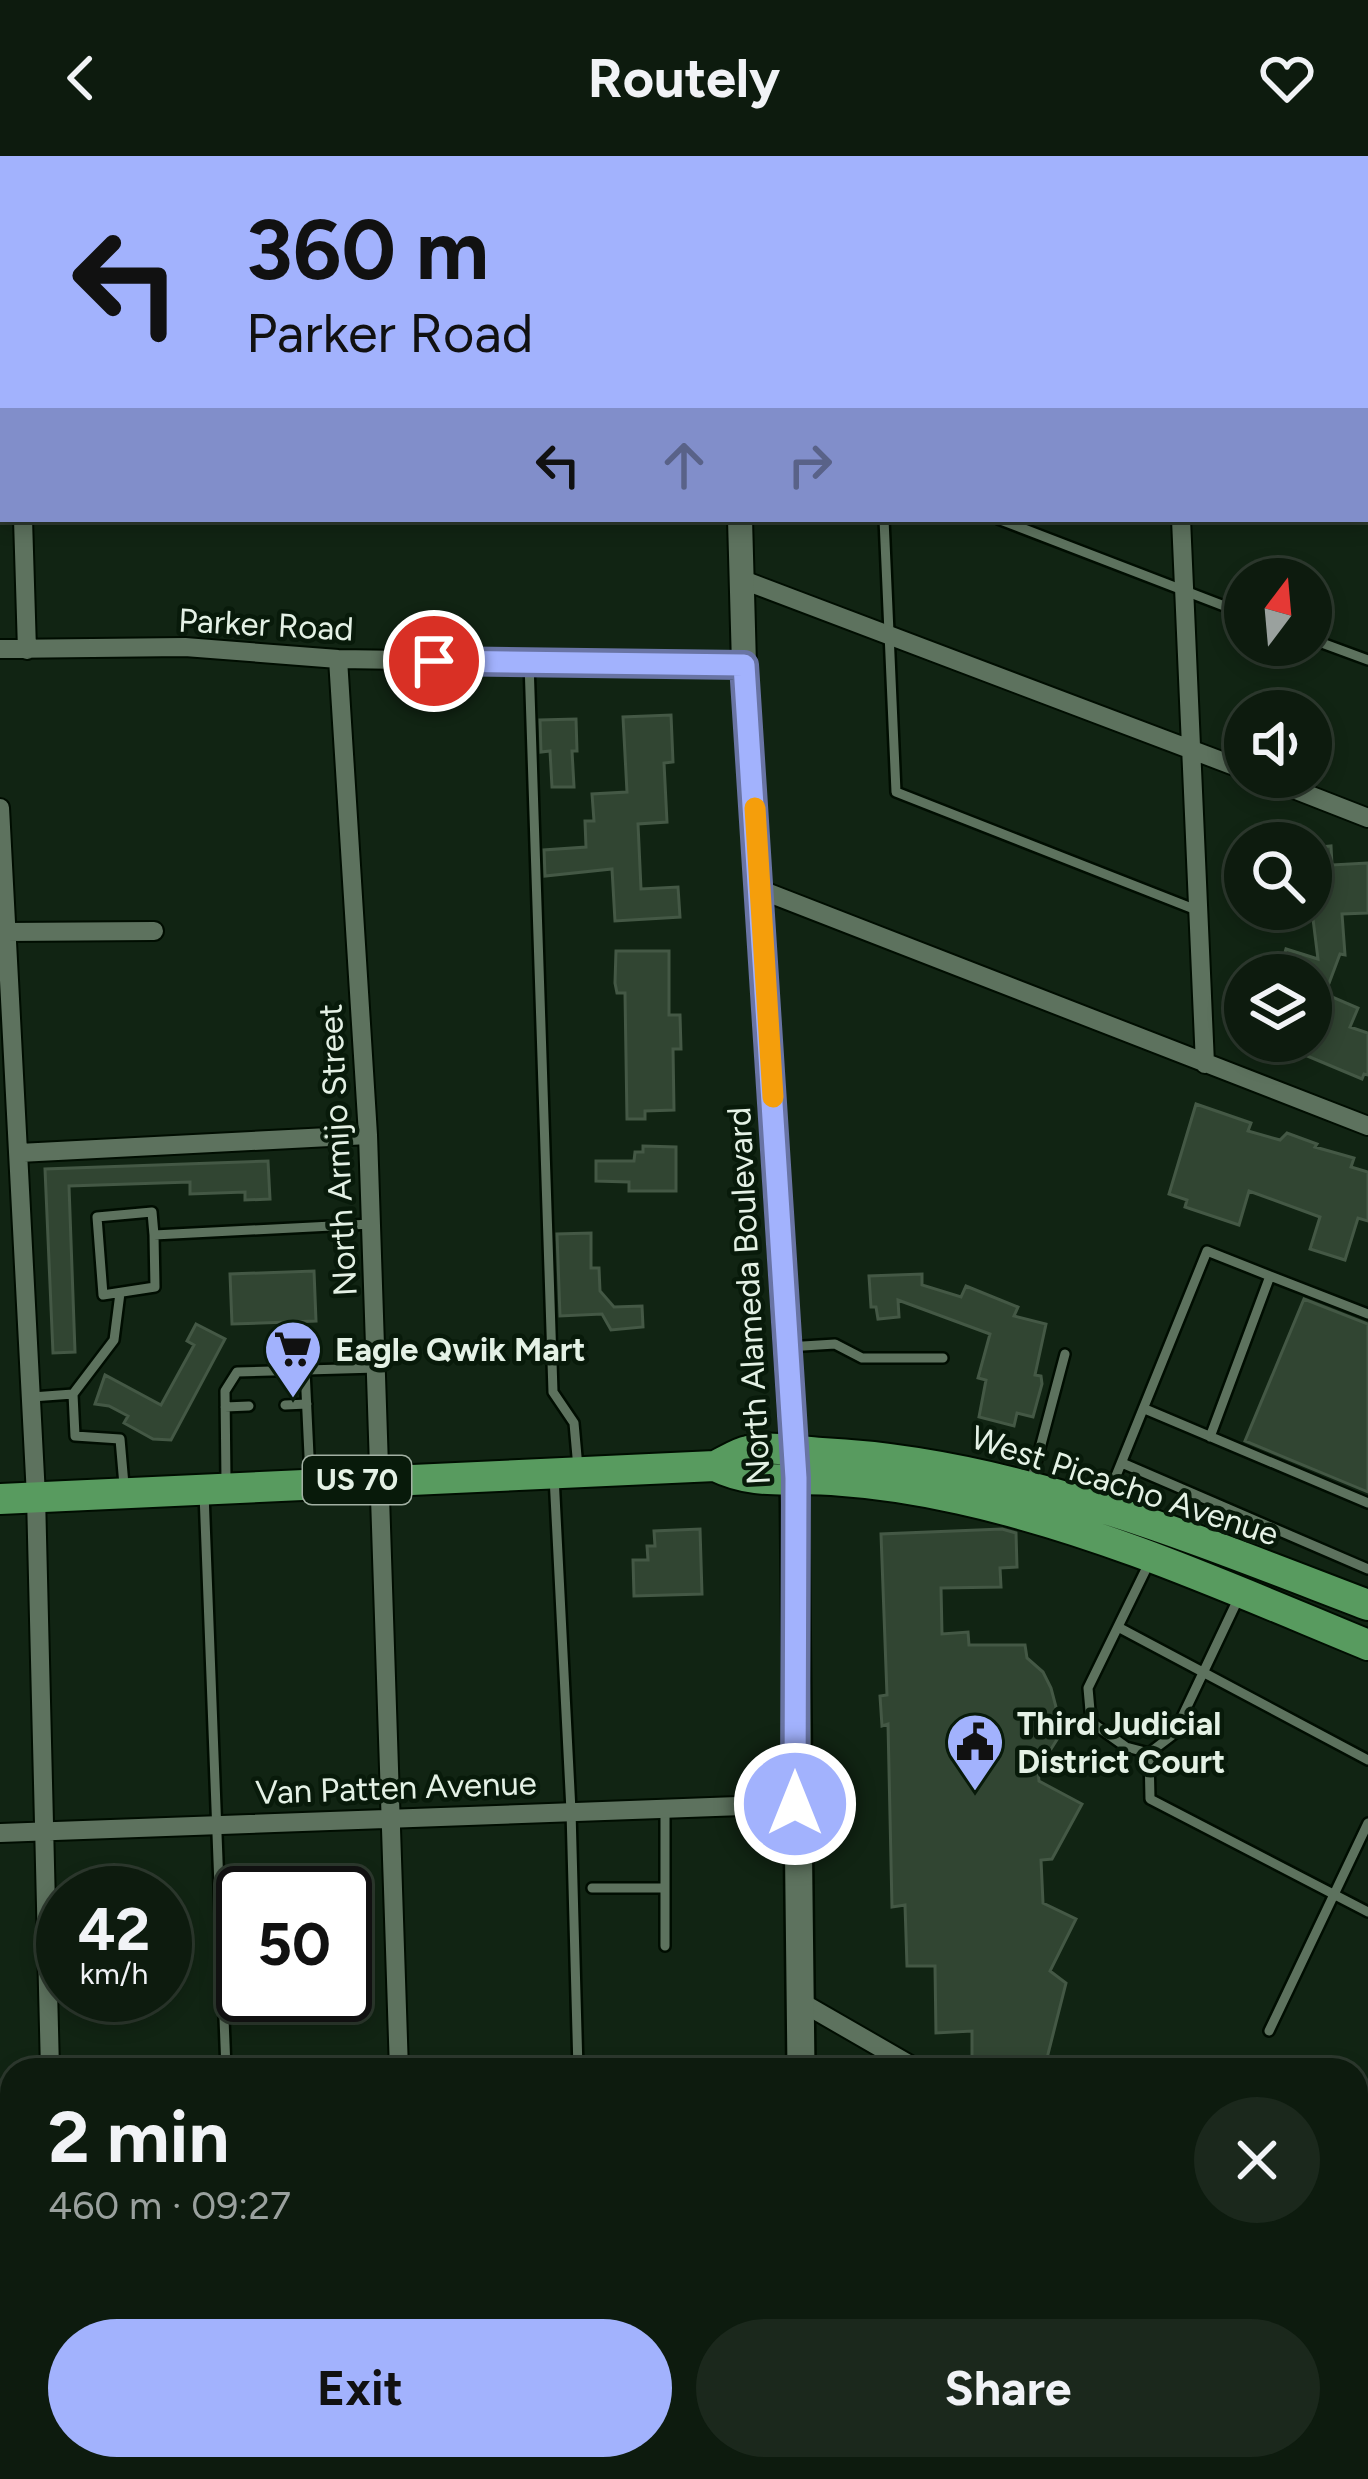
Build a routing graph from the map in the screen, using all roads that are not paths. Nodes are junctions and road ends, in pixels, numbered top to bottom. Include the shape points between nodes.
1 (22, 522) edge
2 (740, 522) edge
3 (884, 522) edge
4 (1006, 522) edge
5 (1181, 522) edge
6 (743, 580) junction
7 (1184, 592) junction
8 (1224, 606) edge
9 (887, 635) junction
10 (1332, 647) edge
11 (0, 650) edge
12 (27, 650) junction
13 (338, 659) junction
14 (1368, 660) edge
15 (529, 662) junction
16 (744, 665) junction
17 (1193, 750) junction
18 (1224, 762) edge
19 (1317, 798) edge
20 (0, 808) edge
21 (1368, 818) edge
22 (761, 890) junction
23 (1199, 911) junction
24 (154, 931) dead end
25 (4, 932) junction
26 (1205, 1064) junction
27 (1368, 1126) edge
28 (368, 1135) junction
29 (19, 1153) junction
30 (371, 1225) junction
31 (154, 1234) junction
32 (1270, 1276) junction
33 (120, 1293) junction
34 (1368, 1314) edge
35 (787, 1347) junction
36 (1065, 1354) dead end
37 (943, 1358) dead end
38 (377, 1368) junction
39 (305, 1370) junction
40 (73, 1394) junction
41 (31, 1397) junction
42 (307, 1404) junction
43 (285, 1405) dead end
44 (225, 1406) junction
45 (249, 1406) dead end
46 (1145, 1409) junction
47 (1210, 1437) junction
48 (1122, 1463) junction
49 (795, 1464) junction
50 (566, 1474) junction
51 (380, 1479) junction
52 (310, 1483) junction
53 (1030, 1486) junction
54 (215, 1487) junction
55 (124, 1491) junction
56 (36, 1496) junction
57 (0, 1498) edge
58 (1368, 1503) edge
59 (1102, 1509) junction
60 (1152, 1557) junction
61 (1368, 1569) edge
62 (1241, 1593) junction
63 (1368, 1605) edge
64 (1118, 1627) junction
65 (1368, 1645) edge
66 (1203, 1671) junction
67 (1149, 1753) junction
68 (1368, 1760) edge
69 (795, 1804) junction
70 (665, 1808) junction
71 (571, 1811) junction
72 (390, 1816) junction
73 (1368, 1823) edge
74 (215, 1824) junction
75 (43, 1832) junction
76 (0, 1834) edge
77 (592, 1888) dead end
78 (664, 1888) junction
79 (1331, 1893) junction
80 (1368, 1912) edge
81 (664, 1946) dead end
82 (801, 2002) junction
83 (1269, 2031) dead end
84 (50, 2058) edge
85 (225, 2058) edge
86 (398, 2058) edge
87 (578, 2058) edge
88 (801, 2058) edge
89 (898, 2058) edge

1 - 12 street
2 - 6 street, North Alameda Boulevard
3 - 9 lane
4 - 7 lane
5 - 7 street
6 - 9 street
6 - 16 street, North Alameda Boulevard
7 - 8 lane
7 - 17 street
9 - 17 street
9 - 23 lane via 896,792
10 - 14 lane
11 - 12 street, Parker Road
12 - 13 street, Parker Road via 185,647
13 - 15 street, Parker Road
13 - 28 street, North Armijo Street
15 - 16 street, Parker Road
15 - 50 lane via 553,1392 574,1424
16 - 22 street, North Alameda Boulevard
17 - 18 street
17 - 23 street
19 - 21 street
20 - 25 street
22 - 26 street
22 - 35 street, North Alameda Boulevard
23 - 26 street
24 - 25 street
25 - 29 street
26 - 27 street
28 - 29 street
28 - 30 street, North Armijo Street
29 - 41 street
30 - 31 lane
30 - 38 street, North Armijo Street
31 - 33 lane via 155,1287
31 - 33 lane via 152,1211 97,1217 103,1295
32 - 34 lane
32 - 46 lane via 1207,1251
32 - 47 lane
33 - 40 lane via 114,1340
35 - 37 lane via 836,1344 862,1358
35 - 49 street, North Alameda Boulevard
36 - 53 lane
38 - 39 lane
38 - 51 street, North Armijo Street
39 - 42 lane
39 - 44 lane via 238,1372
40 - 41 lane
40 - 55 lane via 75,1436 120,1439
41 - 56 street
42 - 43 lane
42 - 52 lane
44 - 45 lane
44 - 54 lane
46 - 47 lane
46 - 48 lane
47 - 58 lane
48 - 59 lane
48 - 61 lane
49 - 50 main road, West Picacho Avenue / US 70 via 743,1480 715,1466
49 - 53 main road, West Picacho Avenue / US 70 via 927,1462
49 - 60 main road, West Picacho Avenue / US 70 via 963,1499
49 - 69 main road, North Alameda Boulevard
50 - 51 main road, West Picacho Avenue / US 70
50 - 71 lane
51 - 52 main road, West Picacho Avenue / US 70
51 - 72 street, North Armijo Street
52 - 54 main road, West Picacho Avenue / US 70
53 - 59 main road, West Picacho Avenue / US 70
54 - 55 main road, West Picacho Avenue / US 70
54 - 74 lane
55 - 56 main road, West Picacho Avenue / US 70
56 - 57 main road, West Picacho Avenue / US 70
56 - 75 street
59 - 63 main road, West Picacho Avenue / US 70
60 - 62 main road, West Picacho Avenue / US 70
60 - 64 lane
62 - 65 main road, West Picacho Avenue / US 70
62 - 66 lane
64 - 66 lane
64 - 67 lane via 1088,1688 1090,1722
66 - 67 lane via 1174,1734
66 - 68 lane
67 - 79 lane via 1150,1799
69 - 70 street, Van Patten Avenue
69 - 82 main road, North Alameda Boulevard
70 - 71 street, Van Patten Avenue
70 - 78 lane
71 - 72 street, Van Patten Avenue
71 - 87 lane
72 - 74 street, Van Patten Avenue
72 - 86 street, North Armijo Street
73 - 79 lane
74 - 75 street, Van Patten Avenue
74 - 85 lane
75 - 76 street, Van Patten Avenue
75 - 84 street
77 - 78 lane
78 - 81 lane
79 - 80 lane
79 - 83 lane
82 - 88 main road, North Alameda Boulevard
82 - 89 street

